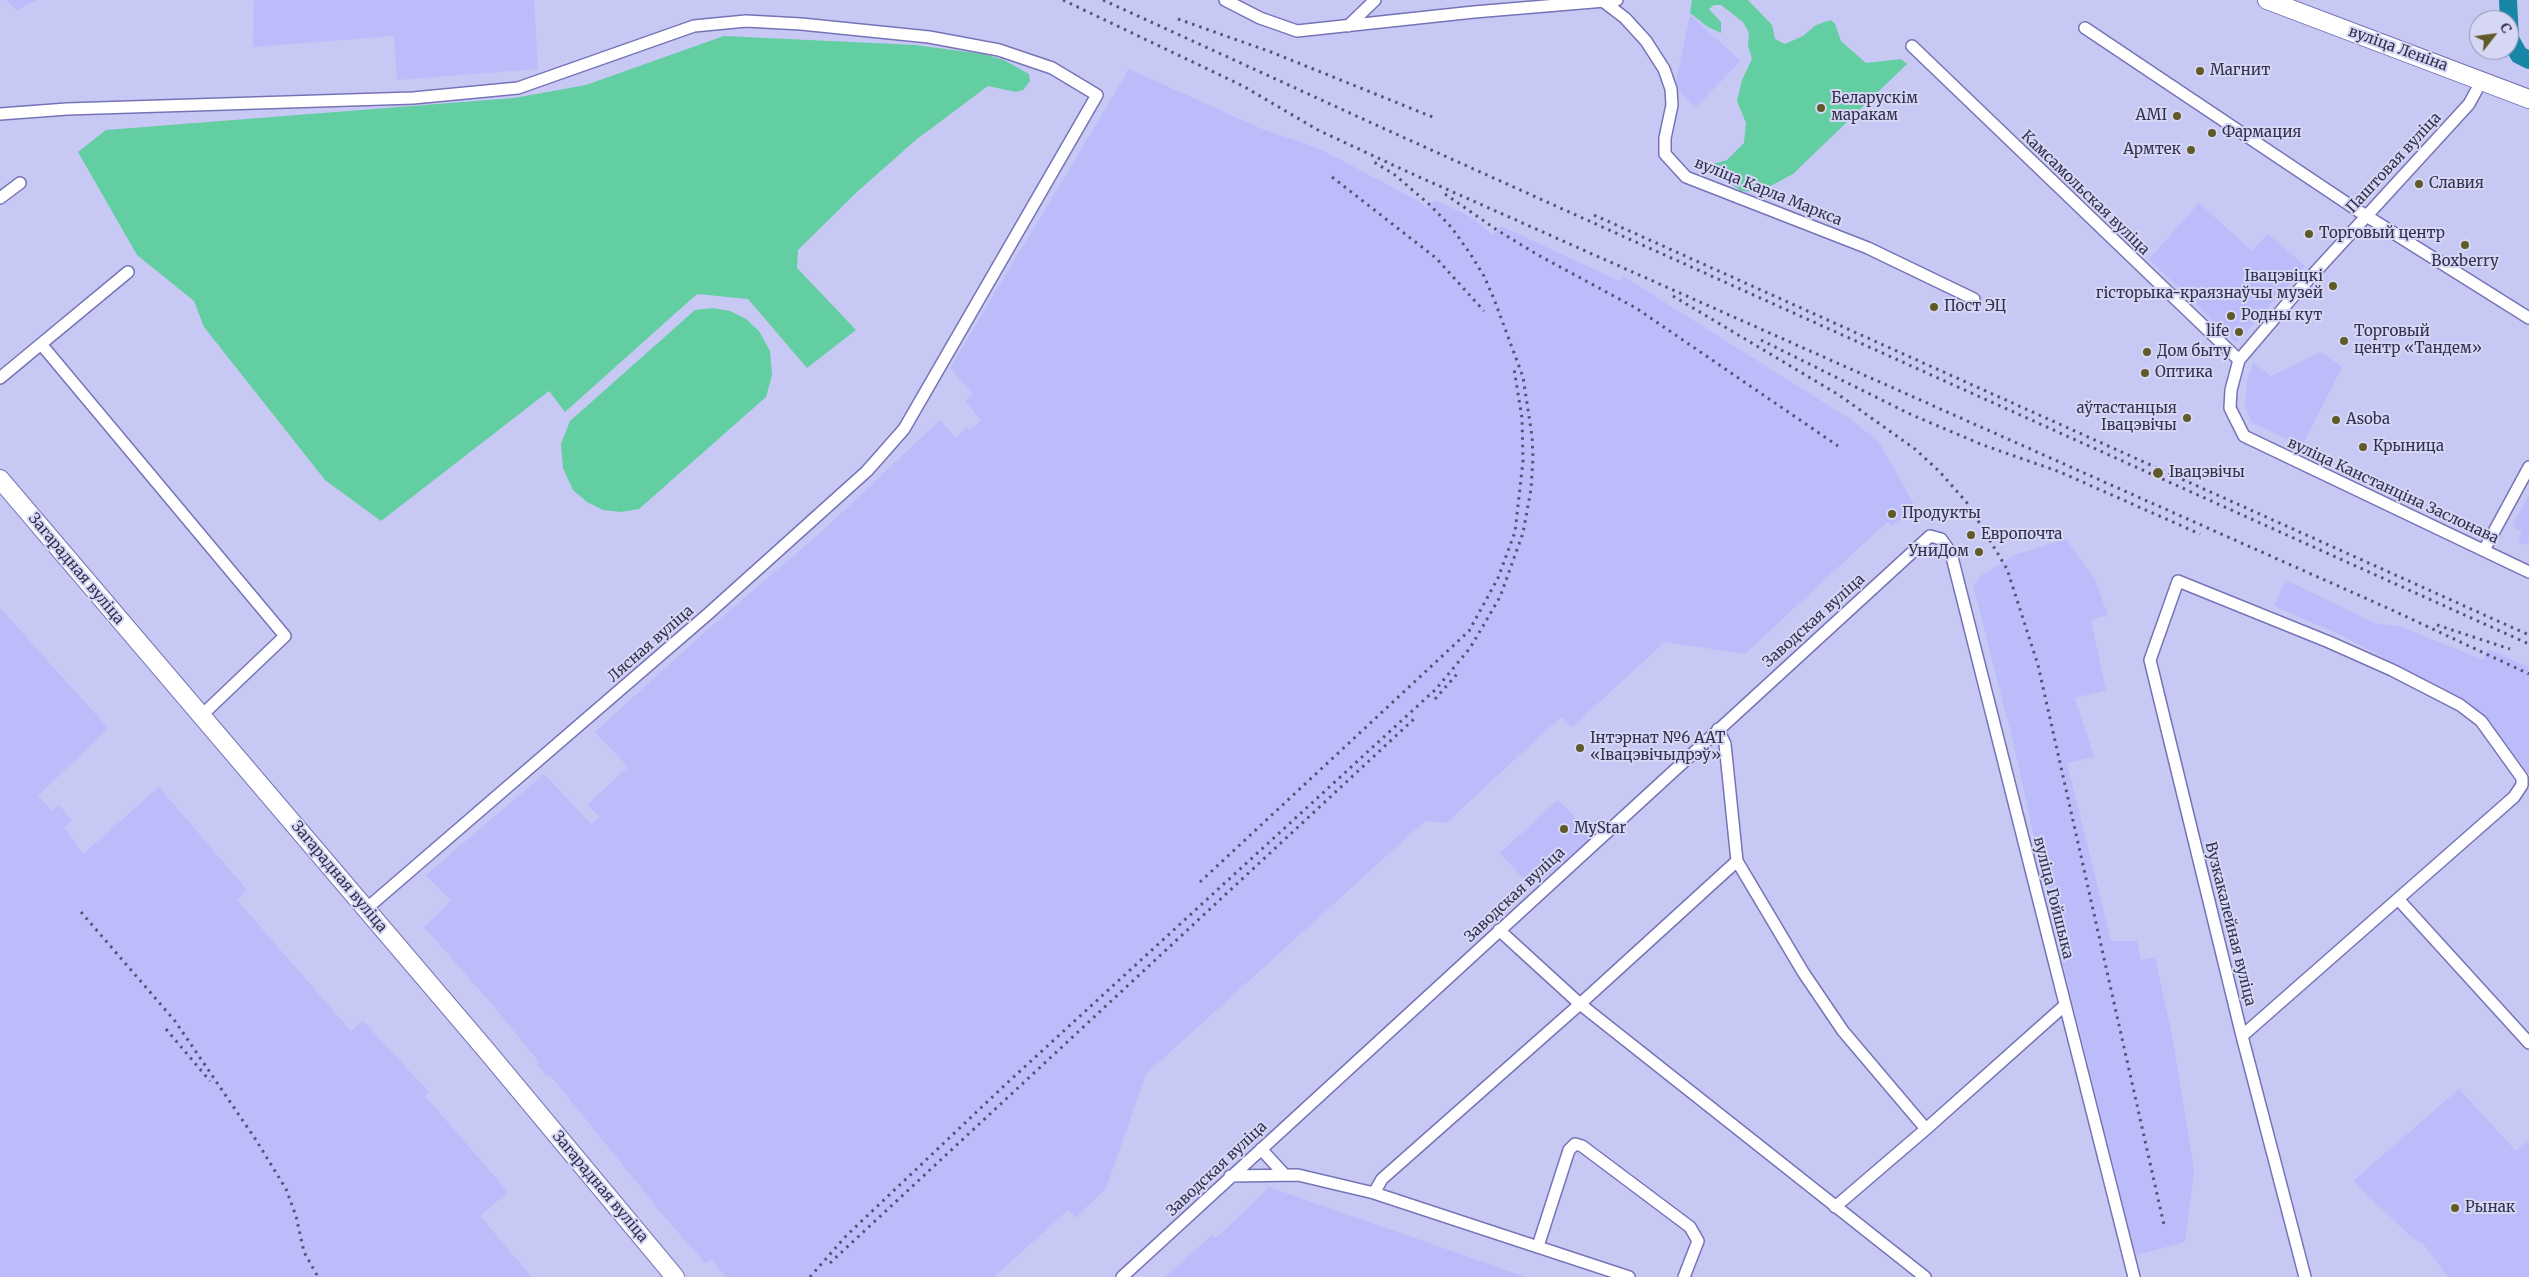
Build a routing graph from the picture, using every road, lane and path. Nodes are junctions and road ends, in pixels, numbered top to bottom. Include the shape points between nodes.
1 (1225, 0) edge
2 (1375, 0) edge
3 (1617, 0) edge
4 (2267, 0) edge
5 (1604, 2) junction
6 (1348, 26) junction
7 (2085, 28) dead end
8 (1912, 46) dead end
9 (2482, 80) junction
10 (2529, 99) edge
11 (0, 114) edge
12 (20, 183) dead end
13 (0, 198) edge
14 (2366, 216) junction
15 (128, 272) dead end
16 (1974, 298) dead end
17 (2529, 318) edge
18 (41, 344) junction
19 (2239, 360) junction
20 (0, 378) edge
21 (2244, 436) joint
22 (2529, 468) edge
23 (0, 479) edge
24 (1930, 536) joint
25 (2484, 550) junction
26 (2529, 572) edge
27 (201, 716) junction
28 (1718, 729) junction
29 (1737, 861) junction
30 (2398, 899) junction
31 (366, 909) junction
32 (1499, 930) junction
33 (1580, 1004) junction
34 (2064, 1006) junction
35 (2242, 1036) junction
36 (2529, 1044) edge
37 (1926, 1130) junction
38 (1261, 1149) junction
39 (1284, 1174) junction
40 (1230, 1176) junction
41 (1374, 1193) junction
42 (1835, 1207) junction
43 (1538, 1246) junction
44 (675, 1277) edge
45 (1122, 1277) edge
46 (1630, 1277) edge
47 (1684, 1277) edge
48 (1926, 1277) edge
49 (2134, 1277) edge
50 (2305, 1277) edge

1 - 6 street via 1260,18 1297,31
2 - 6 street
3 - 5 street
4 - 9 main road, вуліца Леніна
5 - 6 street
5 - 16 street, вуліца Карла Маркса via 1625,18 1646,41 1664,69 1672,105 1665,154 1686,178 1868,248
7 - 14 street
8 - 19 street, Камсамольская вуліца
9 - 10 main road, вуліца Леніна
9 - 14 street, Паштовая вуліца via 2469,104
11 - 31 street, Лясная вуліца via 413,98 518,88 694,26 746,22 929,36 999,50 1052,68 1097,95 904,429 867,471 695,626
12 - 13 street
14 - 17 street
14 - 19 street, Паштовая вуліца
15 - 18 street
18 - 20 street
18 - 27 street via 285,636
19 - 21 street, Паштовая вуліца via 2230,408
21 - 25 street, вуліца Канстанціна Заслонава
22 - 25 street
23 - 27 main road, Загарадная вуліца
24 - 28 street, Заводская вуліца
24 - 34 street, вуліца Гойшыка via 1941,539 1951,553
25 - 26 street, вуліца Канстанціна Заслонава
27 - 31 main road, Загарадная вуліца
28 - 29 street via 1725,744
28 - 32 street, Заводская вуліца
29 - 33 street
29 - 37 street via 1803,972 1843,1031
30 - 35 street
30 - 35 street, Вузкакалейная вуліца via 2514,797 2522,784 2519,772 2481,722 2460,705 2329,642 2178,581 2150,660
30 - 36 street
31 - 44 main road, Загарадная вуліца
32 - 33 street
32 - 38 street, Заводская вуліца
33 - 41 street via 1382,1179
33 - 42 street
34 - 37 street
34 - 49 street, вуліца Гойшыка
35 - 50 street, Вузкакалейная вуліца
37 - 42 street
38 - 39 street
38 - 40 street, Заводская вуліца
39 - 40 street
39 - 41 street
40 - 45 street, Заводская вуліца
41 - 43 street
42 - 48 street
43 - 46 street
43 - 47 street via 1569,1150 1575,1144 1690,1227 1698,1241

